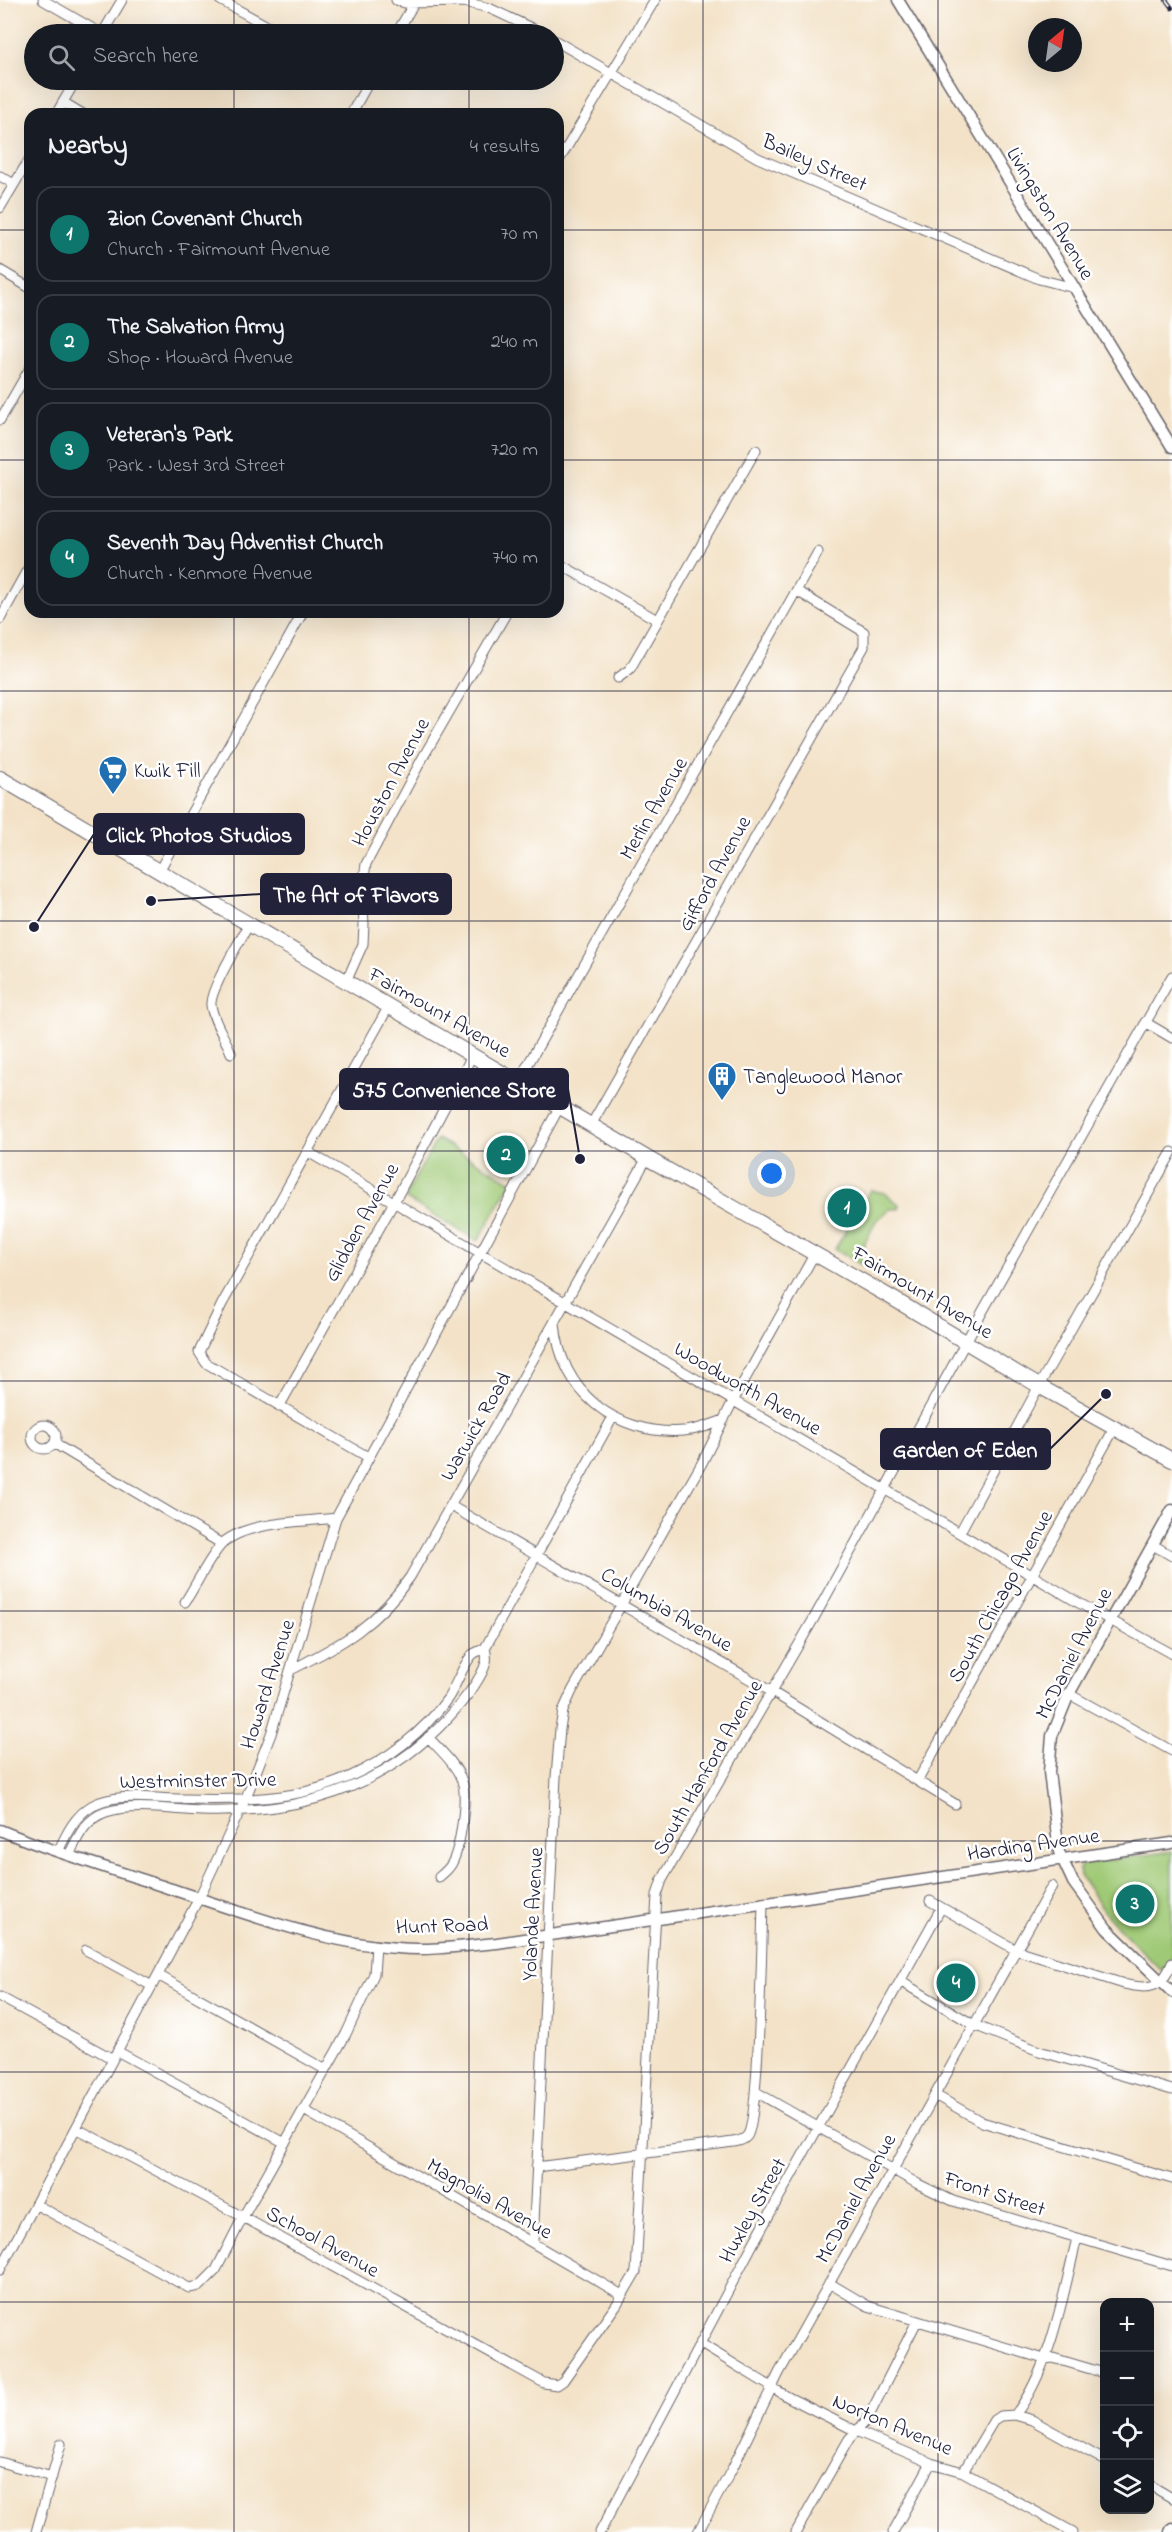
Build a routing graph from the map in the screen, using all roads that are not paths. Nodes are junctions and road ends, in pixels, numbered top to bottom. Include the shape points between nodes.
1 (43, 0) edge
2 (122, 0) edge
3 (220, 0) edge
4 (396, 0) edge
5 (655, 0) edge
6 (898, 0) edge
7 (415, 1) edge
8 (85, 24) edge
9 (108, 24) edge
10 (264, 24) edge
11 (402, 24) edge
12 (524, 24) edge
13 (564, 46) edge
14 (612, 72) junction
15 (70, 90) edge
16 (362, 90) edge
17 (63, 102) junction
18 (60, 108) edge
19 (73, 108) edge
20 (354, 108) edge
21 (564, 152) edge
22 (24, 168) edge
23 (0, 176) edge
24 (14, 184) junction
25 (0, 208) edge
26 (0, 270) edge
27 (24, 284) edge
28 (1074, 288) junction
29 (24, 378) edge
30 (0, 420) edge
31 (1172, 447) edge
32 (756, 450) dead end
33 (818, 552) dead end
34 (564, 566) edge
35 (24, 576) edge
36 (796, 591) junction
37 (300, 618) edge
38 (504, 618) edge
39 (0, 619) edge
40 (657, 620) junction
41 (618, 678) dead end
42 (0, 778) edge
43 (159, 871) junction
44 (249, 924) junction
45 (1172, 976) edge
46 (346, 982) junction
47 (389, 1006) junction
48 (1145, 1022) junction
49 (1172, 1038) edge
50 (231, 1053) dead end
51 (473, 1054) junction
52 (518, 1082) junction
53 (560, 1106) junction
54 (591, 1125) junction
55 (308, 1152) junction
56 (1172, 1152) edge
57 (647, 1158) junction
58 (394, 1201) junction
59 (482, 1252) junction
60 (815, 1253) junction
61 (567, 1303) junction
62 (555, 1323) junction
63 (967, 1341) junction
64 (1039, 1386) junction
65 (733, 1401) junction
66 (279, 1407) junction
67 (613, 1417) junction
68 (724, 1420) junction
69 (1114, 1429) junction
70 (55, 1444) dead end
71 (368, 1457) junction
72 (1172, 1460) edge
73 (885, 1488) junction
74 (450, 1506) junction
75 (1172, 1510) edge
76 (336, 1518) junction
77 (960, 1532) junction
78 (222, 1544) junction
79 (1153, 1545) junction
80 (536, 1555) junction
81 (1172, 1556) edge
82 (1033, 1575) junction
83 (185, 1602) dead end
84 (623, 1604) junction
85 (1110, 1620) junction
86 (485, 1648) junction
87 (1172, 1654) edge
88 (291, 1670) junction
89 (772, 1692) junction
90 (1069, 1694) junction
91 (428, 1737) junction
92 (1172, 1751) edge
93 (918, 1780) junction
94 (245, 1800) junction
95 (955, 1804) dead end
96 (239, 1812) junction
97 (0, 1830) edge
98 (1172, 1843) edge
99 (58, 1852) junction
100 (69, 1856) junction
101 (1062, 1860) junction
102 (439, 1877) dead end
103 (900, 1883) joint
104 (1052, 1886) dead end
105 (199, 1898) junction
106 (930, 1901) dead end
107 (764, 1903) junction
108 (941, 1908) junction
109 (656, 1919) junction
110 (549, 1935) junction
111 (376, 1946) junction
112 (86, 1950) dead end
113 (1016, 1950) junction
114 (1172, 1963) edge
115 (158, 1975) junction
116 (900, 1981) junction
117 (1160, 1982) junction
118 (152, 1986) junction
119 (1172, 1992) edge
120 (0, 1997) edge
121 (974, 2025) junction
122 (115, 2055) junction
123 (326, 2070) junction
124 (1172, 2090) edge
125 (756, 2092) junction
126 (935, 2095) junction
127 (304, 2110) junction
128 (818, 2127) junction
129 (76, 2128) junction
130 (285, 2144) junction
131 (642, 2154) junction
132 (536, 2167) junction
133 (893, 2169) junction
134 (1172, 2179) edge
135 (34, 2204) junction
136 (243, 2217) junction
137 (1077, 2238) junction
138 (533, 2242) junction
139 (1172, 2266) edge
140 (0, 2270) edge
141 (830, 2283) junction
142 (622, 2295) junction
143 (917, 2321) junction
144 (701, 2344) junction
145 (1044, 2359) junction
146 (1100, 2372) edge
147 (772, 2388) junction
148 (1015, 2415) junction
149 (856, 2431) junction
150 (62, 2444) dead end
151 (1100, 2458) edge
152 (0, 2462) edge
153 (931, 2463) junction
154 (963, 2472) junction
155 (52, 2477) junction
156 (1154, 2488) edge
157 (1172, 2498) edge
158 (1172, 2528) edge
159 (36, 2532) edge
160 (600, 2532) edge
161 (698, 2532) edge
162 (795, 2532) edge
163 (894, 2532) edge
164 (1073, 2532) edge
165 (1170, 2532) edge

1 - 8 street
2 - 9 street
3 - 10 street
4 - 7 street
5 - 14 street
6 - 28 street, Livingston Avenue
7 - 11 street
7 - 12 street via 464,2
13 - 14 street, Bailey Street
14 - 21 street
14 - 28 street, Bailey Street via 758,158 1038,279
15 - 17 street
16 - 20 street
17 - 18 street
17 - 19 street
22 - 24 street
23 - 24 street
24 - 25 street
26 - 27 street
28 - 31 street, Livingston Avenue
29 - 30 street
32 - 40 street
33 - 36 street, Merlin Avenue
34 - 40 street
35 - 39 street
36 - 52 street, Merlin Avenue
36 - 54 street, Gifford Avenue via 864,632 864,647
37 - 43 street
38 - 46 street, Houston Avenue via 366,864 363,944
40 - 41 street via 630,669
42 - 43 main road, Fairmount Avenue
43 - 44 main road, Fairmount Avenue
44 - 46 main road, Fairmount Avenue
44 - 50 street via 210,1001
45 - 48 street, South Hanford Avenue
46 - 47 main road, Fairmount Avenue
47 - 51 main road, Fairmount Avenue
47 - 55 street
48 - 49 street
48 - 63 street, South Hanford Avenue
51 - 52 main road, Fairmount Avenue
51 - 58 street, Glidden Avenue
52 - 53 main road, Fairmount Avenue
53 - 54 main road, Fairmount Avenue
53 - 59 street, Howard Avenue
54 - 57 main road, Fairmount Avenue
55 - 58 street, Woodworth Avenue
55 - 66 street via 200,1346 206,1363
56 - 64 street
57 - 60 main road, Fairmount Avenue
57 - 61 street, Warwick Road
58 - 59 street, Woodworth Avenue
58 - 66 street, Glidden Avenue
59 - 61 street, Woodworth Avenue
59 - 71 street, Howard Avenue
60 - 63 main road, Fairmount Avenue
60 - 65 street, Yolande Avenue
61 - 62 street, Warwick Road
61 - 65 street, Woodworth Avenue
62 - 67 street via 559,1350 575,1382 591,1401
62 - 74 street, Warwick Road
63 - 64 main road, Fairmount Avenue
63 - 73 street, South Hanford Avenue
64 - 69 main road, Fairmount Avenue
64 - 77 street
65 - 68 street, Yolande Avenue
65 - 73 street, Woodworth Avenue
66 - 71 street
67 - 68 street via 656,1431 686,1431
67 - 80 street, Westminster Drive
68 - 84 street, Yolande Avenue
69 - 72 main road, Fairmount Avenue
69 - 82 street, South Chicago Avenue
70 - 78 street
71 - 76 street, Howard Avenue
73 - 77 street, Woodworth Avenue
73 - 89 street, South Hanford Avenue
74 - 80 street, Columbia Avenue
74 - 88 street, Warwick Road via 392,1603 354,1636
75 - 79 street, McDaniel Avenue
76 - 78 street via 266,1526 236,1535
76 - 88 street, Howard Avenue
77 - 82 street, Woodworth Avenue
78 - 83 street
79 - 81 street
79 - 85 street, McDaniel Avenue
80 - 84 street, Columbia Avenue
80 - 86 street, Westminster Drive
82 - 85 street, Woodworth Avenue
82 - 93 street, South Chicago Avenue
84 - 89 street, Columbia Avenue
84 - 110 street, Yolande Avenue via 563,1711
85 - 87 street, Woodworth Avenue
85 - 90 street, McDaniel Avenue
86 - 91 street, Westminster Drive via 487,1661 469,1692
86 - 94 street, Westminster Drive via 473,1654 453,1691 421,1729 374,1764 314,1790
88 - 94 street, Howard Avenue
89 - 93 street, Columbia Avenue
89 - 109 street, South Hanford Avenue via 662,1880
90 - 92 street
90 - 101 street, McDaniel Avenue via 1052,1736 1048,1772
91 - 96 street, Westminster Drive via 392,1765 345,1791 306,1803
91 - 102 street via 463,1782 462,1821 454,1861
93 - 95 street, Columbia Avenue
94 - 96 street, Howard Avenue
94 - 99 street, Westminster Drive via 123,1798 101,1802 81,1814
96 - 100 street, Westminster Drive via 133,1808 109,1811 85,1826
96 - 105 street, Howard Avenue
97 - 99 street, Hunt Road
98 - 101 street, Harding Avenue
99 - 100 street, Hunt Road
100 - 105 street, Hunt Road
101 - 103 street, Harding Avenue
101 - 117 street, McDaniel Avenue via 1090,1909
103 - 107 street, Hunt Road
104 - 113 street, McDaniel Avenue
105 - 111 street, Hunt Road via 308,1932
105 - 115 street, Howard Avenue
106 - 108 street
107 - 109 street, Hunt Road
107 - 125 street
108 - 113 street
108 - 116 street, Huxley Street
109 - 110 street, Hunt Road
109 - 131 street, South Hanford Avenue
110 - 111 street, Hunt Road via 436,1949
110 - 132 street, Yolande Avenue
111 - 123 street via 374,1974
112 - 118 street
113 - 117 street via 1140,1988 1151,1988
113 - 121 street, McDaniel Avenue
114 - 117 street
115 - 118 street, Howard Avenue
115 - 123 street
116 - 121 street
116 - 128 street, Huxley Street
117 - 119 street, McDaniel Avenue
118 - 122 street, Howard Avenue
120 - 122 street
121 - 124 street via 1039,2051
121 - 126 street, McDaniel Avenue
122 - 129 street, Howard Avenue
122 - 130 street
123 - 127 street
125 - 128 street, Front Street
125 - 131 street via 751,2127 740,2140
126 - 133 street, McDaniel Avenue
126 - 134 street via 990,2125
127 - 130 street
127 - 138 street, Magnolia Avenue
128 - 133 street, Front Street
128 - 144 street, Huxley Street
129 - 135 street, Howard Avenue
129 - 136 street, School Avenue
130 - 136 street
131 - 132 street
131 - 142 street, South Hanford Avenue via 636,2272
132 - 138 street, Yolande Avenue
133 - 137 street, Front Street via 953,2201
133 - 141 street, McDaniel Avenue
135 - 136 street via 189,2288 206,2282 216,2270
135 - 140 street, Howard Avenue
136 - 142 street, School Avenue via 552,2386 563,2381
137 - 139 street, Front Street
137 - 145 street
138 - 142 street, Magnolia Avenue
141 - 143 street via 868,2306
141 - 147 street, McDaniel Avenue
143 - 145 street
143 - 149 street via 867,2420
144 - 147 street, Norton Avenue
144 - 160 street, Huxley Street
145 - 146 street
145 - 148 street via 1027,2399
147 - 149 street, Norton Avenue
147 - 161 street, McDaniel Avenue
148 - 151 street via 1032,2420
148 - 154 street via 1000,2416 991,2423
149 - 153 street, Norton Avenue
149 - 162 street
150 - 155 street
152 - 155 street
153 - 154 street, Norton Avenue
153 - 163 street
154 - 164 street, Norton Avenue
155 - 159 street
156 - 157 street
158 - 165 street

